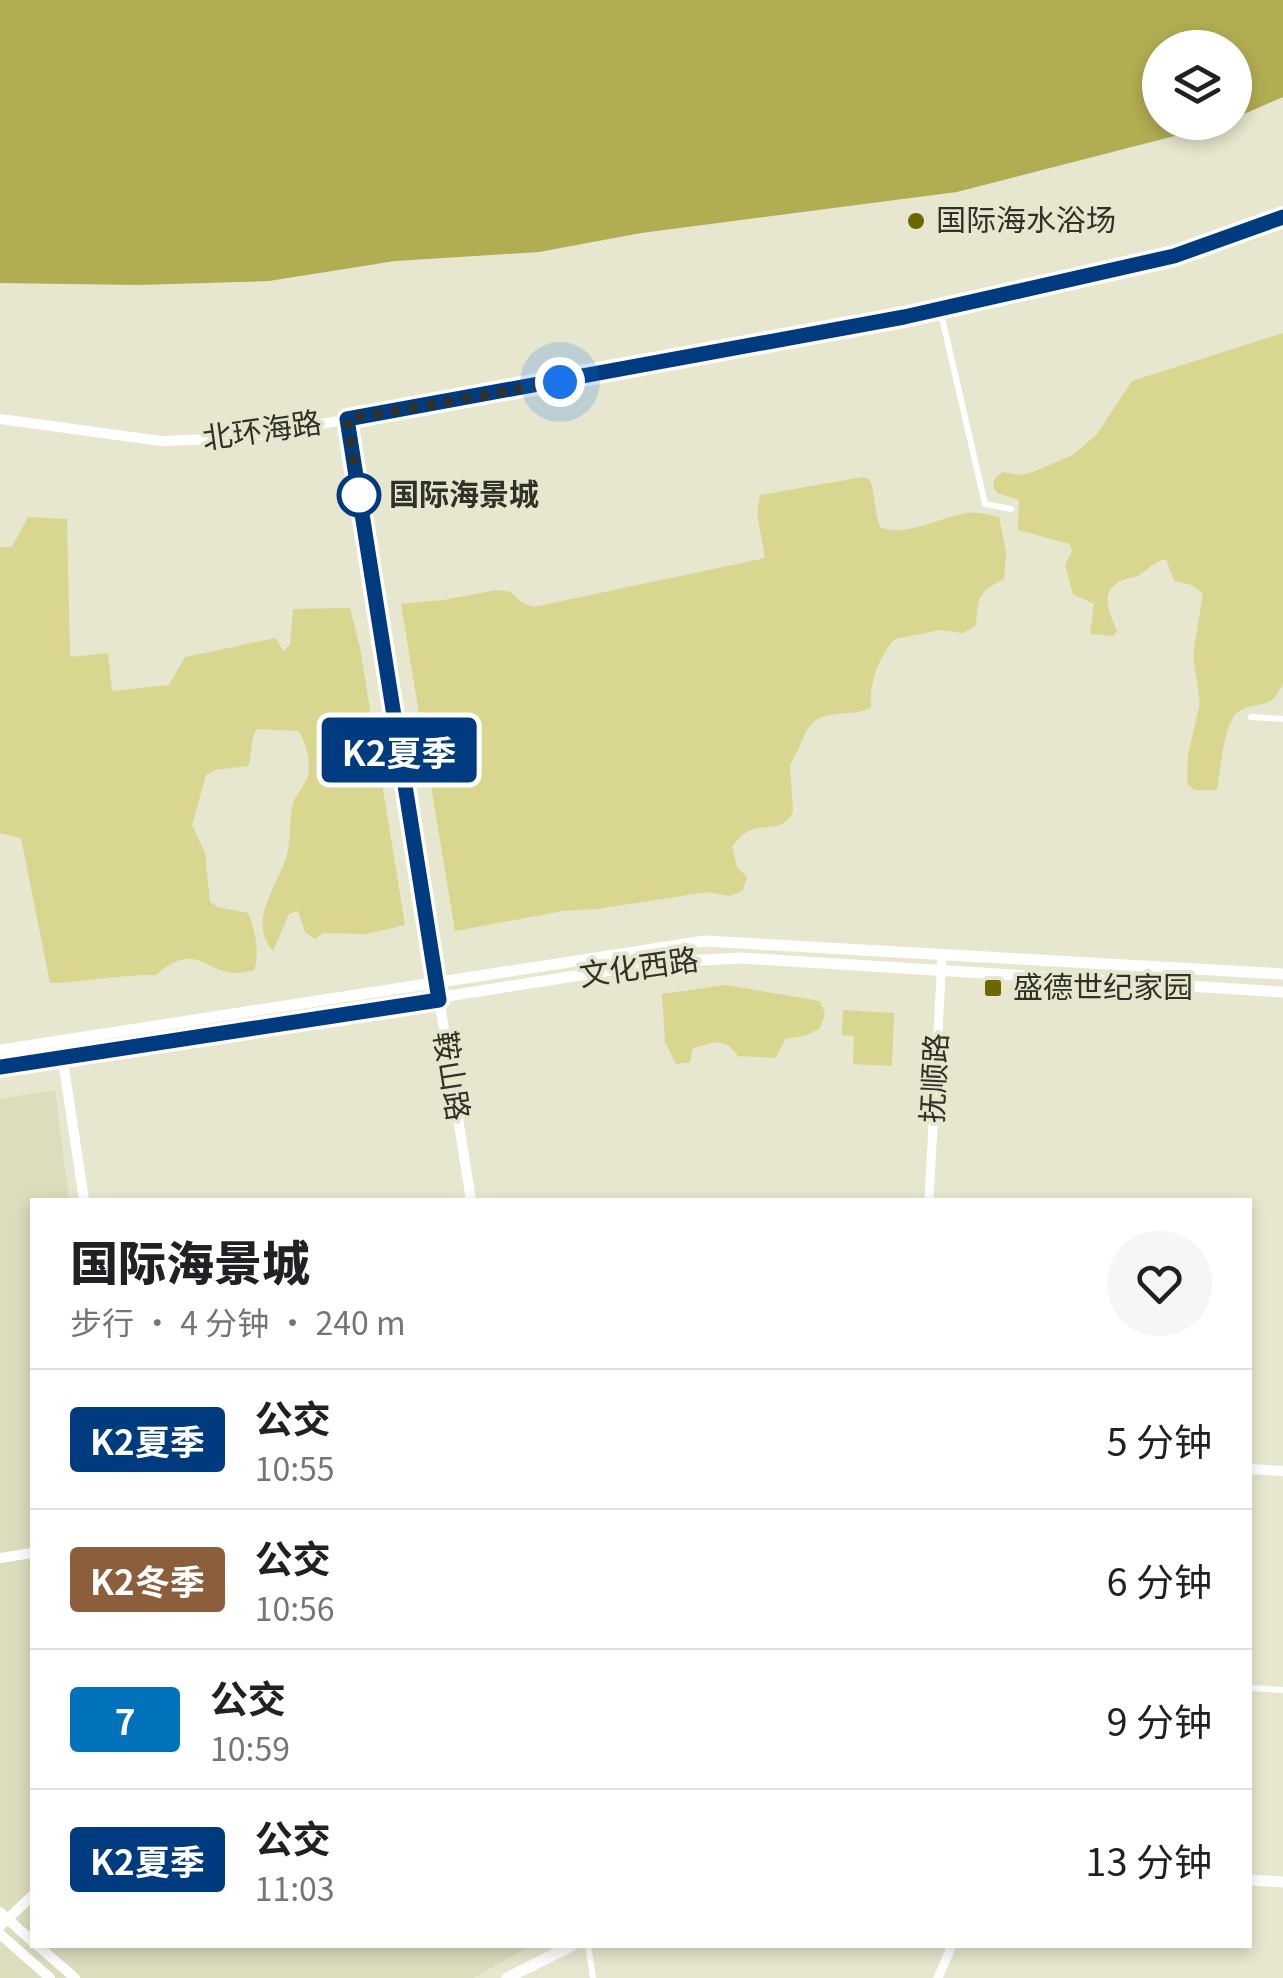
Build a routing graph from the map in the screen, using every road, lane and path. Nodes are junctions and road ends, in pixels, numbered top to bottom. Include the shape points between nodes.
1 (1283, 217) edge
2 (940, 309) junction
3 (0, 419) edge
4 (347, 419) junction
5 (1011, 510) dead end
6 (1250, 716) dead end
7 (1283, 719) edge
8 (942, 957) junction
9 (941, 971) junction
10 (1283, 974) edge
11 (435, 980) junction
12 (1283, 992) edge
13 (439, 1000) junction
14 (60, 1041) junction
15 (0, 1050) edge
16 (62, 1058) junction
17 (0, 1068) edge
18 (84, 1198) edge
19 (470, 1198) edge
20 (929, 1198) edge
21 (1252, 1469) edge
22 (1283, 1471) edge
23 (30, 1553) edge
24 (0, 1558) edge
25 (1252, 1688) edge
26 (1283, 1690) edge
27 (1252, 1880) edge
28 (1283, 1882) edge
29 (30, 1898) edge
30 (3, 1919) edge
31 (0, 1934) edge
32 (30, 1939) edge
33 (41, 1948) edge
34 (567, 1948) edge
35 (588, 1948) edge
36 (951, 1948) edge
37 (50, 1978) edge
38 (74, 1978) edge
39 (508, 1978) edge
40 (593, 1978) edge
41 (938, 1978) edge

1 - 2 main road, 北环海路 via 1174,256
2 - 4 main road, 北环海路
2 - 5 street via 986,504
3 - 4 main road, 北环海路 via 202,442
4 - 11 main road, 鞍山路
6 - 7 street
8 - 9 street, 抚顺路
8 - 10 main road, 文化西路
8 - 11 main road, 文化西路 via 705,942
9 - 12 main road, 文化西路
9 - 13 main road, 文化西路 via 704,958
9 - 20 street, 抚顺路
11 - 13 main road, 鞍山路
11 - 14 main road, 文化西路
13 - 16 main road, 文化西路
13 - 19 main road, 鞍山路
14 - 15 main road, 文化西路
14 - 16 main road
16 - 17 main road, 文化西路
16 - 18 main road
21 - 22 main road
23 - 24 main road
25 - 26 street
27 - 28 main road
29 - 30 main road
30 - 32 main road
31 - 37 main road
33 - 38 main road
34 - 39 main road
35 - 40 street
36 - 41 street

